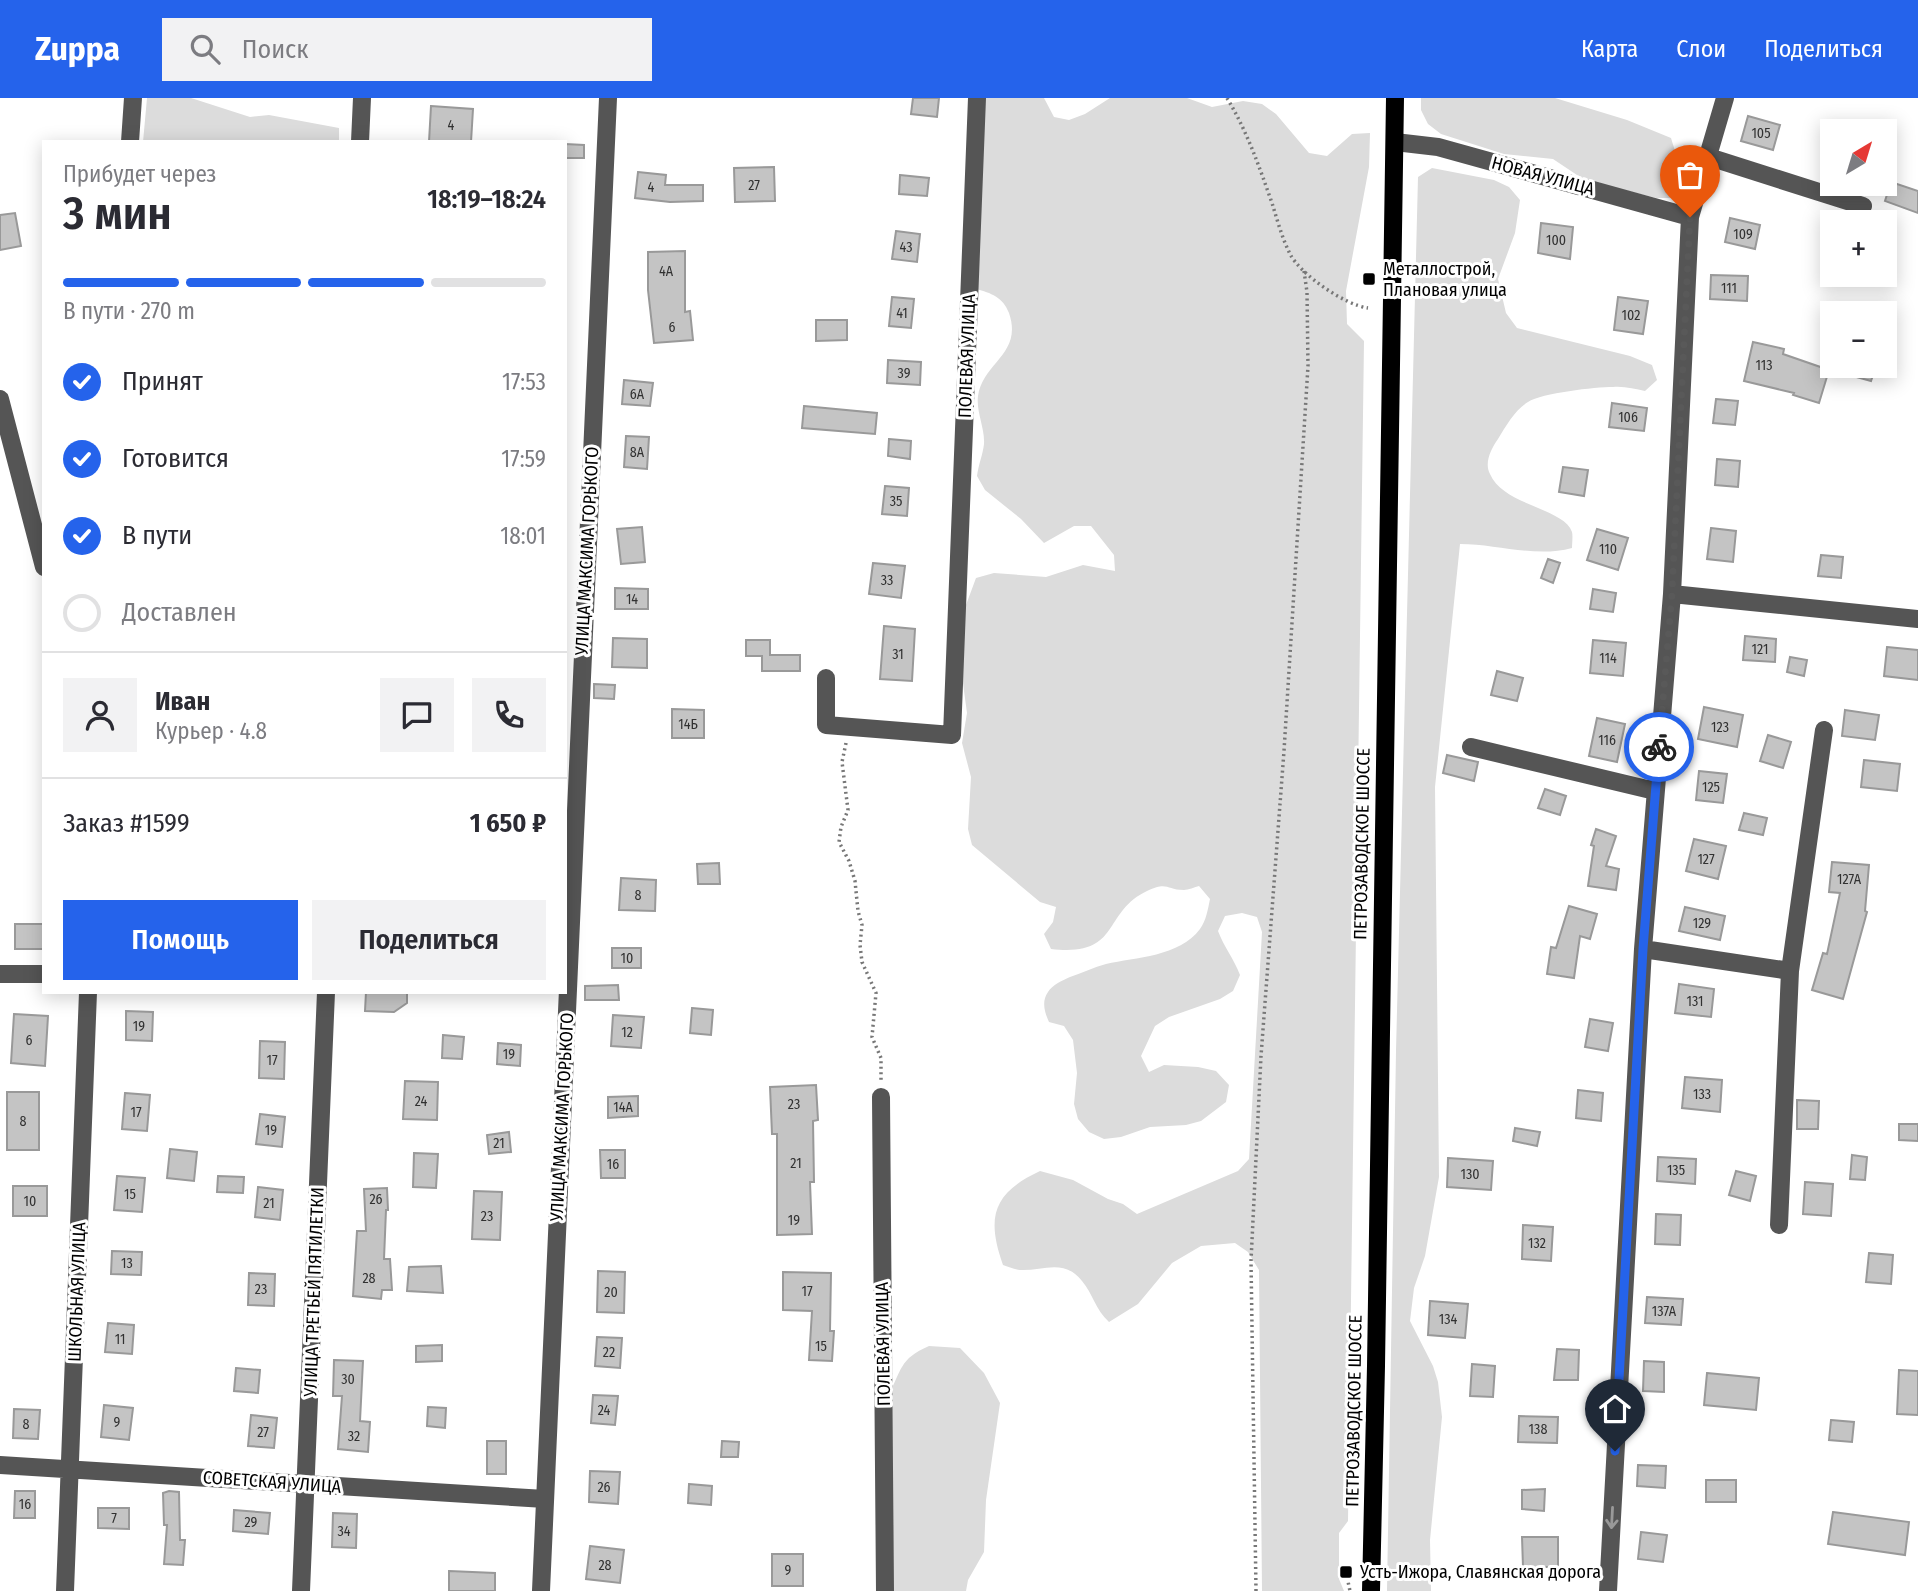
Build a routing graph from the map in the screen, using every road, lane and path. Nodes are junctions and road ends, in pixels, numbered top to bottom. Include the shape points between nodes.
1 (133, 98) edge
2 (362, 98) edge
3 (608, 98) edge
4 (977, 98) edge
5 (1227, 98) edge
6 (1395, 98) edge
7 (1725, 98) edge
8 (130, 140) edge
9 (360, 140) edge
10 (1395, 142) junction
11 (1709, 157) junction
12 (1863, 206) dead end
13 (1690, 217) junction
14 (1304, 271) junction
15 (1368, 308) dead end
16 (0, 399) edge
17 (42, 559) edge
18 (1672, 594) junction
19 (1918, 619) edge
20 (826, 678) dead end
21 (849, 727) junction
22 (1824, 730) dead end
23 (1471, 747) dead end
24 (1655, 791) junction
25 (1643, 949) junction
26 (1790, 971) junction
27 (0, 974) edge
28 (42, 974) edge
29 (88, 994) edge
30 (326, 994) edge
31 (881, 1097) joint
32 (1779, 1225) dead end
33 (0, 1465) edge
34 (70, 1469) junction
35 (306, 1484) junction
36 (545, 1499) junction
37 (1346, 1572) dead end
38 (65, 1591) edge
39 (302, 1591) edge
40 (541, 1591) edge
41 (885, 1591) edge
42 (1256, 1591) edge
43 (1350, 1591) edge
44 (1371, 1591) edge
45 (1608, 1591) edge

1 - 8 street
2 - 9 street
3 - 36 street, УЛИЦА МАКСИМА ГОРЬКОГО
4 - 21 street, ПОЛЕВАЯ УЛИЦА via 952,735
5 - 14 path via 1254,152 1291,256
6 - 10 main road, ПЕТРОЗАВОДСКОЕ ШОССЕ
7 - 11 street
10 - 13 street, НОВАЯ УЛИЦА via 1438,148
10 - 44 main road, ПЕТРОЗАВОДСКОЕ ШОССЕ
11 - 12 street
11 - 13 street
13 - 18 street
14 - 15 path via 1357,307
14 - 42 path via 1308,366 1251,1261
16 - 17 street
18 - 19 street
18 - 24 street
20 - 21 street via 826,725
21 - 31 path via 842,762 848,810 839,842 855,881 862,962 876,993 872,1037 881,1058
22 - 26 street
23 - 24 street
24 - 25 street
25 - 26 street
25 -> 45 street
26 - 32 street
27 - 28 street
29 - 34 street, ШКОЛЬНАЯ УЛИЦА
30 - 35 street, УЛИЦА ТРЕТЬЕЙ ПЯТИЛЕТКИ
31 - 41 street, ПОЛЕВАЯ УЛИЦА
33 - 34 street, СОВЕТСКАЯ УЛИЦА
34 - 35 street, СОВЕТСКАЯ УЛИЦА
34 - 38 street, ШКОЛЬНАЯ УЛИЦА
35 - 36 street, СОВЕТСКАЯ УЛИЦА
35 - 39 street, УЛИЦА ТРЕТЬЕЙ ПЯТИЛЕТКИ
36 - 40 street, УЛИЦА МАКСИМА ГОРЬКОГО
37 - 43 path

